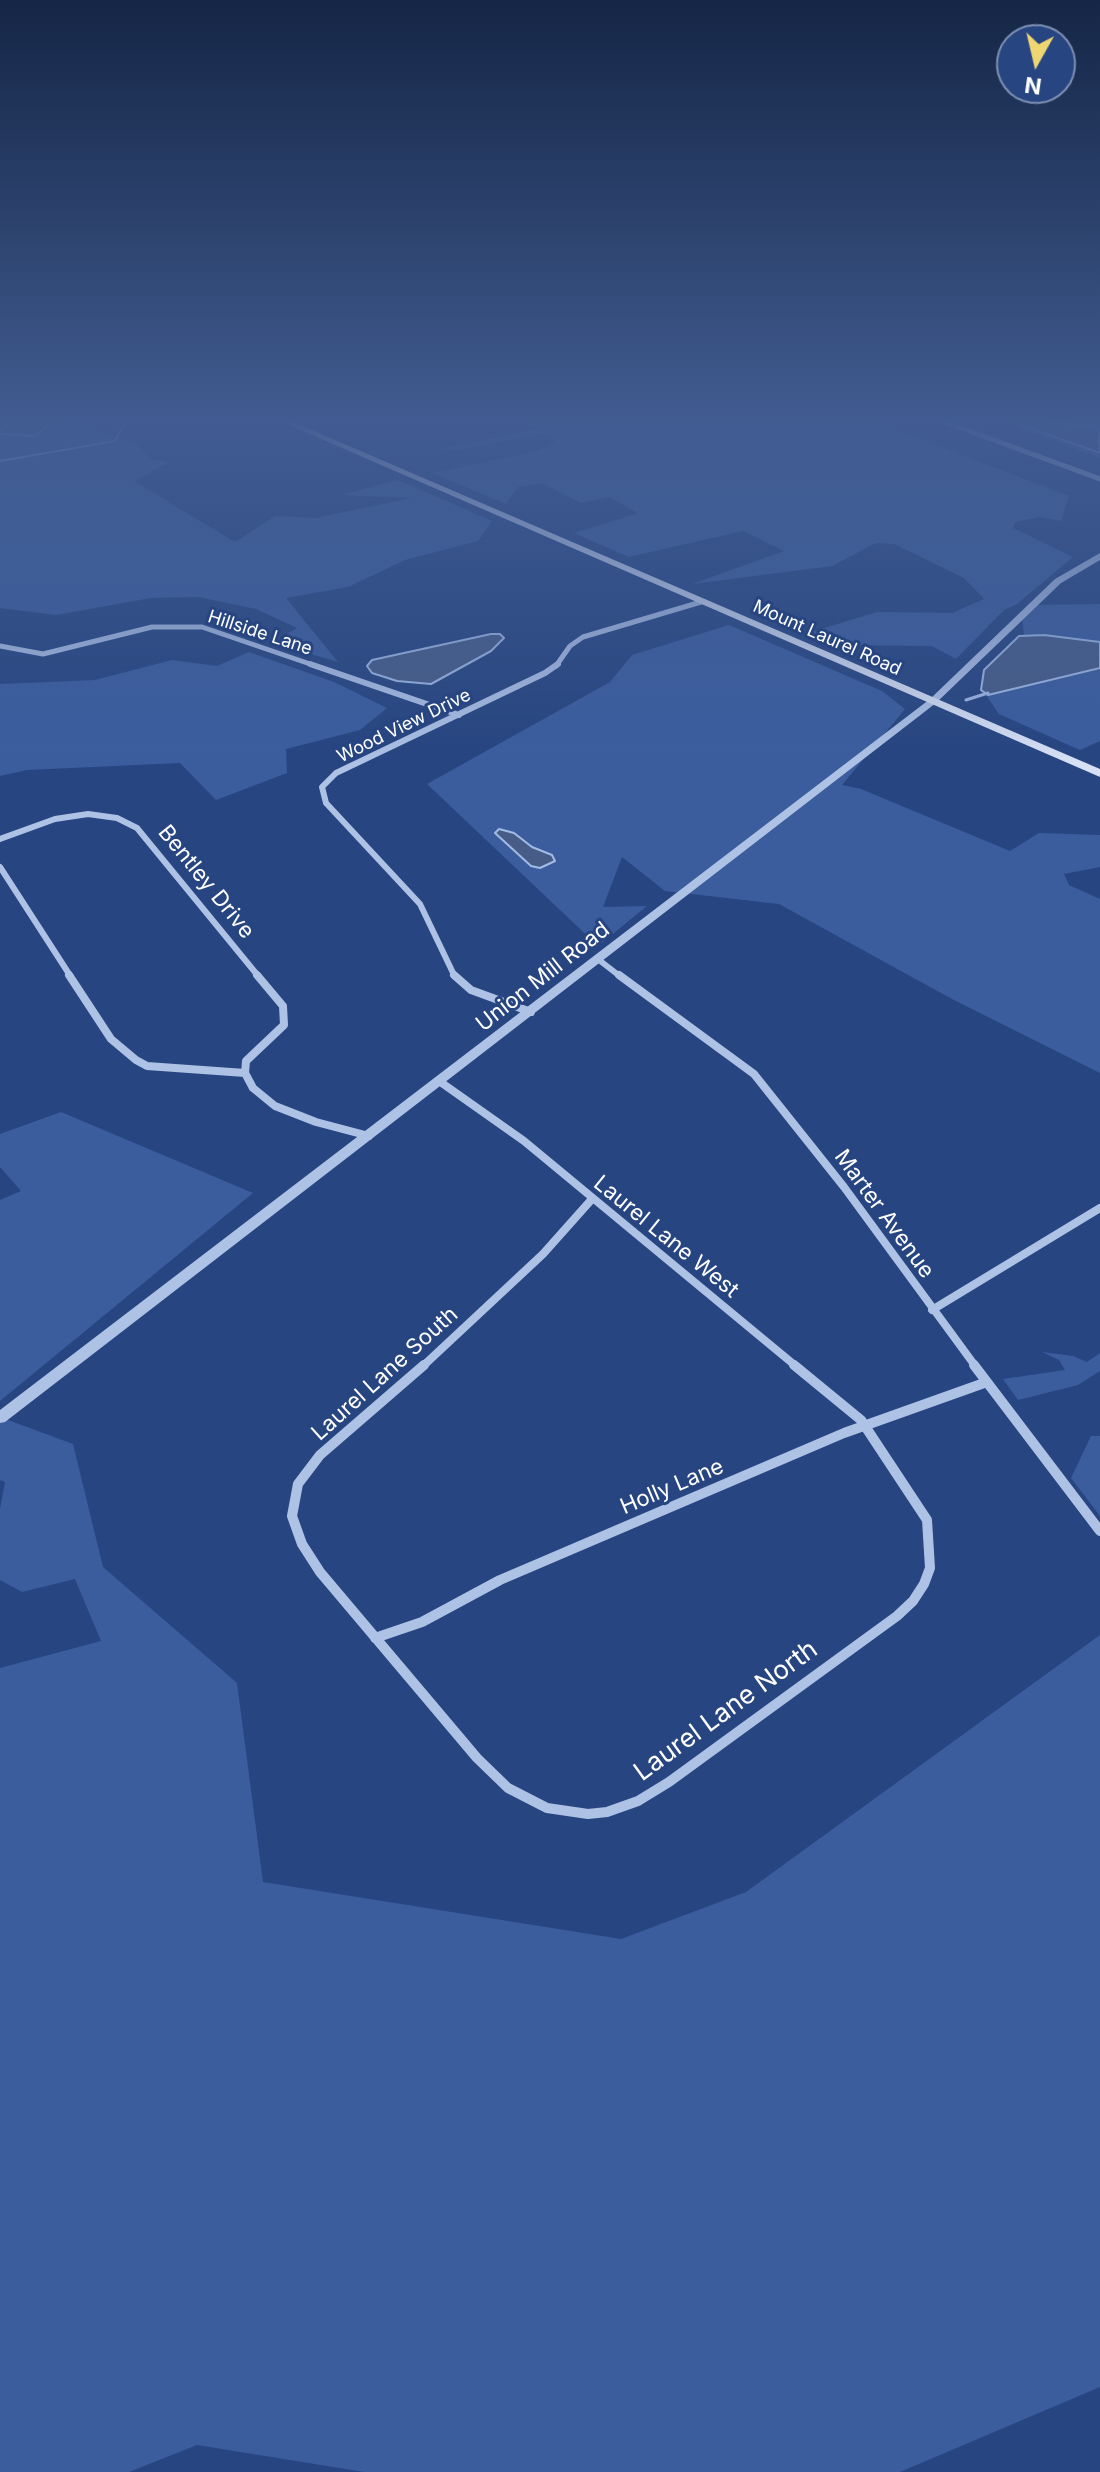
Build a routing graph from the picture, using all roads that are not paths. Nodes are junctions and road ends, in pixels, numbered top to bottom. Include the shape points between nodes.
1 (543, 533) edge
2 (1100, 556) edge
3 (701, 602) junction
4 (0, 646) edge
5 (933, 701) junction
6 (459, 715) junction
7 (1100, 773) edge
8 (0, 839) edge
9 (0, 867) edge
10 (599, 960) junction
11 (531, 1012) junction
12 (245, 1073) junction
13 (439, 1081) junction
14 (369, 1136) junction
15 (592, 1199) junction
16 (1100, 1208) edge
17 (932, 1310) junction
18 (987, 1382) junction
19 (0, 1418) edge
20 (866, 1427) junction
21 (1100, 1531) edge
22 (375, 1638) junction

1 - 3 main road, Mount Laurel Road
2 - 5 street, Union Mill Road via 1058,581
3 - 5 main road, Mount Laurel Road
3 - 6 street, Wood View Drive via 583,637 552,669
4 - 6 street, Hillside Lane via 43,654 152,627 202,627
5 - 7 main road, Mount Laurel Road
5 - 10 street, Union Mill Road
6 - 11 street, Wood View Drive via 336,773 321,793 420,904 457,980
8 - 12 street, Bentley Drive via 55,819 88,814 117,818 142,832 283,1006 284,1025 246,1061
9 - 12 street via 111,1039 126,1054 147,1066
10 - 11 street, Union Mill Road
10 - 17 street, Marter Avenue via 754,1074
11 - 13 street, Union Mill Road
12 - 14 street via 259,1095 275,1106
13 - 14 street, Union Mill Road
13 - 15 street, Laurel Lane West via 507,1128
14 - 19 street, Union Mill Road
15 - 20 street, Laurel Lane West
15 - 22 street, Laurel Lane South via 543,1254 320,1455 298,1484 292,1516 302,1544
16 - 17 street
17 - 18 street, Marter Avenue
18 - 20 street, Holly Lane
18 - 21 street, Marter Avenue
20 - 22 street, Holly Lane
20 - 22 street, Laurel Lane North via 927,1520 932,1550 924,1584 913,1601 877,1631 638,1801 607,1812 568,1813 508,1788

